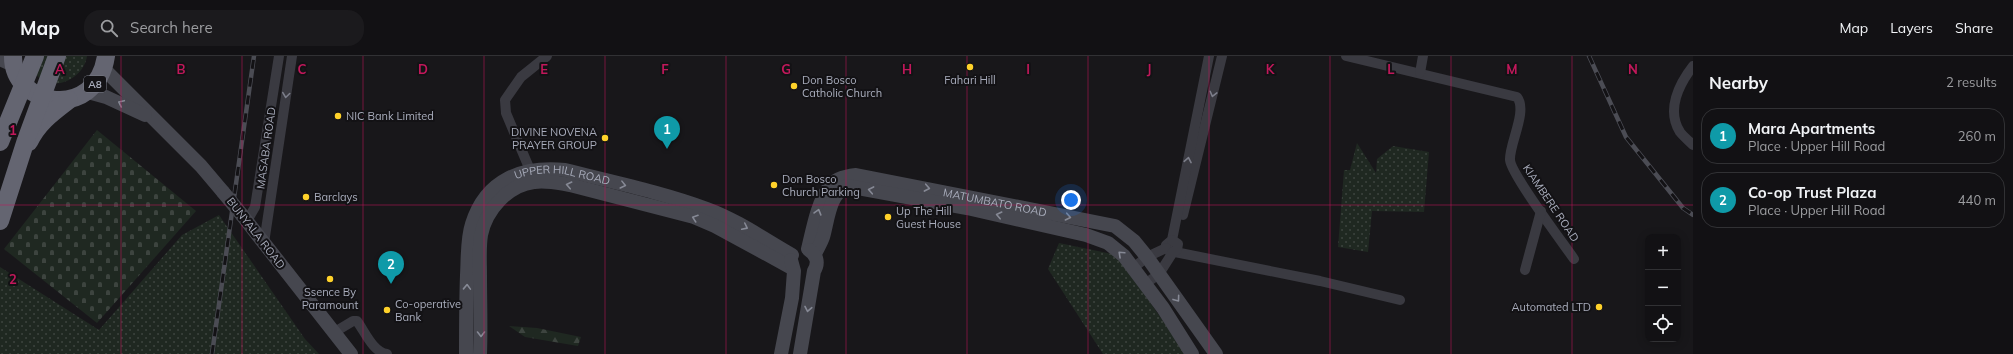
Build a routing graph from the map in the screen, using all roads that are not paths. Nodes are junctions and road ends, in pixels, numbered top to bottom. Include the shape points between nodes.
1 (35, 56) edge
2 (57, 56) edge
3 (279, 56) edge
4 (292, 56) edge
5 (547, 56) edge
6 (1209, 56) edge
7 (1222, 56) edge
8 (1346, 56) edge
9 (1423, 56) edge
10 (105, 62) edge
11 (12, 64) edge
12 (1693, 66) edge
13 (1420, 74) junction
14 (88, 92) junction
15 (69, 100) junction
16 (152, 118) junction
17 (0, 129) edge
18 (0, 142) edge
19 (1693, 145) edge
20 (530, 170) junction
21 (0, 204) edge
22 (1541, 211) junction
23 (1031, 216) junction
24 (244, 218) junction
25 (0, 221) edge
26 (264, 243) junction
27 (1173, 247) junction
28 (811, 252) junction
29 (1147, 257) junction
30 (1574, 259) dead end
31 (793, 265) junction
32 (1133, 268) junction
33 (1525, 270) dead end
34 (814, 271) junction
35 (1159, 274) junction
36 (1145, 284) junction
37 (1400, 300) dead end
38 (333, 333) junction
39 (351, 354) edge
40 (388, 354) edge
41 (466, 354) edge
42 (480, 354) edge
43 (781, 354) edge
44 (800, 354) edge
45 (1192, 354) edge
46 (1216, 354) edge

1 - 18 highway, bridge
2 - 25 highway, bridge
3 - 24 street, MASABA ROAD via 255,207
4 -> 26 street, MASABA ROAD
5 - 20 street via 521,77 505,100 506,113
27 -> 6 street
7 -> 27 street
8 - 13 street, KIAMBERE ROAD
9 - 13 street
10 - 14 highway, A8 via 98,82
10 - 16 street, BUNYALA ROAD
11 - 15 highway, A8 via 31,91 56,101
11 - 17 highway, A8
12 - 19 street via 1686,74 1673,107 1680,131
13 - 22 street, KIAMBERE ROAD via 1517,97 1521,111 1510,160
14 - 15 highway, A8
16 -> 14 street, BUNYALA ROAD via 106,97
15 - 21 highway, A8 via 46,118 37,129
16 - 24 street, BUNYALA ROAD, bridge via 201,166
20 -> 31 street, UPPER HILL ROAD via 565,170 708,209 752,230
41 -> 20 street, UPPER HILL ROAD via 471,224 477,210 494,188 518,173
22 - 30 street, KIAMBERE ROAD
22 - 33 street
23 - 28 street, MATUMBATO ROAD via 967,208 847,186 836,196 823,237
23 -> 29 street, MATUMBATO ROAD via 1115,226 1134,241
32 -> 23 street, MATUMBATO ROAD via 1124,256 1108,243
24 - 26 street, BUNYALA ROAD
26 - 38 street, BUNYALA ROAD
27 - 29 street
27 - 35 street
27 - 37 street
28 - 31 street via 799,249
28 - 34 street via 817,263
29 - 32 street
29 - 35 street, MATUMBATO ROAD
31 - 34 street via 802,275
31 -> 42 street, UPPER HILL ROAD via 694,217 570,185 549,181 533,182 514,189 505,196 485,220 480,255
31 - 43 street via 792,298
32 - 36 street, MATUMBATO ROAD
34 -> 44 street
35 - 36 street
35 -> 46 street, MATUMBATO ROAD
36 - 45 street, MATUMBATO ROAD
38 - 39 street, BUNYALA ROAD
38 - 40 street via 357,321 374,346

